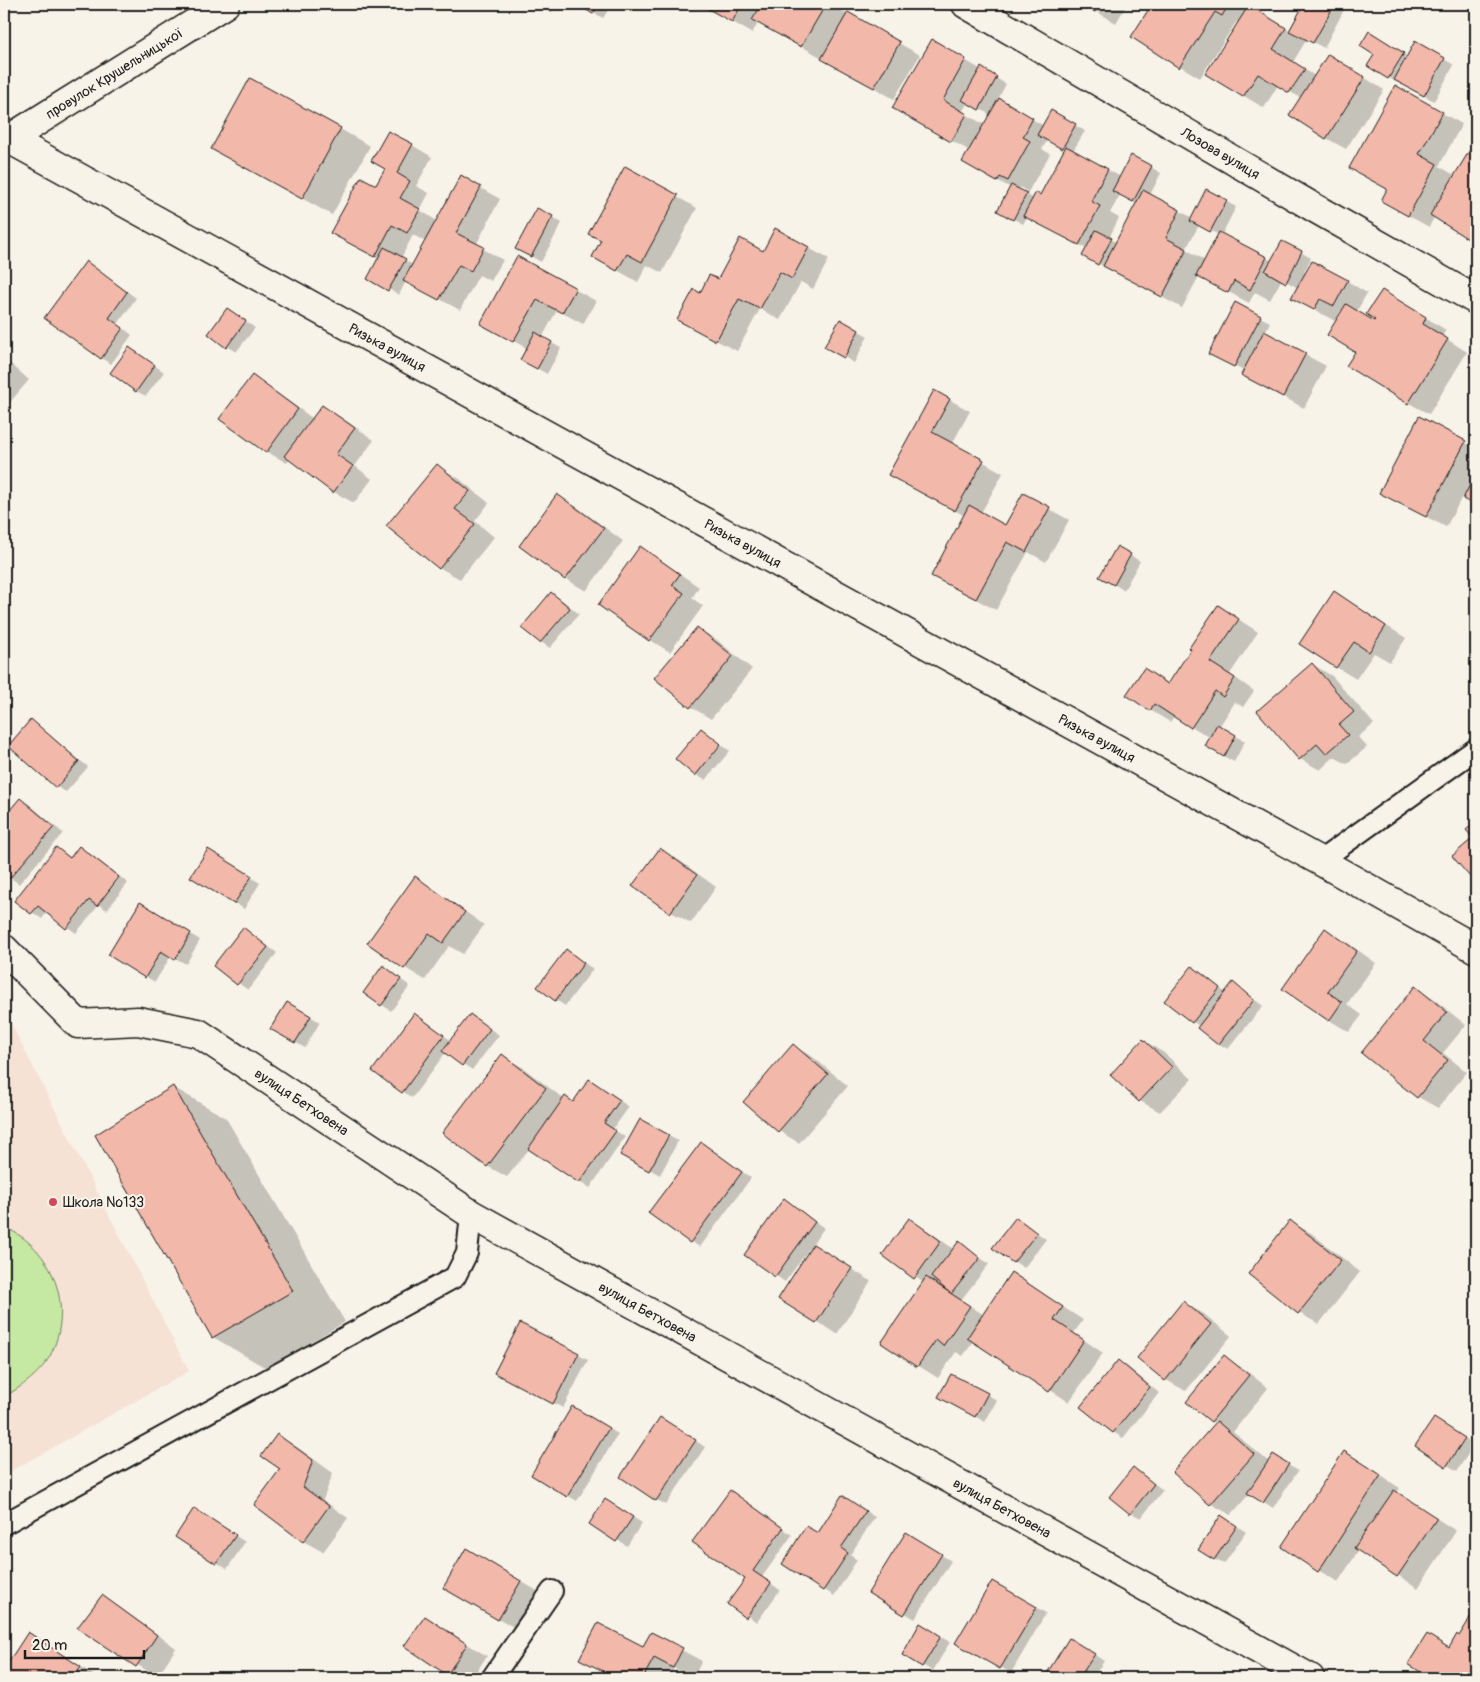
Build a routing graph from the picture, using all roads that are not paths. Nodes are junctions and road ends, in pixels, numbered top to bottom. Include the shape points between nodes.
1 (225, 4) edge
2 (966, 4) edge
3 (6, 140) edge
4 (1476, 300) edge
5 (1476, 749) edge
6 (1320, 861) junction
7 (4, 949) edge
8 (1476, 949) edge
9 (471, 1214) junction
10 (4, 1524) edge
11 (552, 1591) dead end
12 (492, 1678) edge
13 (1310, 1678) edge

1 - 3 street, провулок Крушельницької
2 - 4 street, Лозова вулиця
3 - 6 street, Ризька вулиця
5 - 6 lane
6 - 8 street, Ризька вулиця
7 - 9 street, вулиця Бетховена via 78,1024 138,1021 198,1033
9 - 10 lane via 467,1253 455,1277
9 - 13 street, вулиця Бетховена
11 - 12 lane

